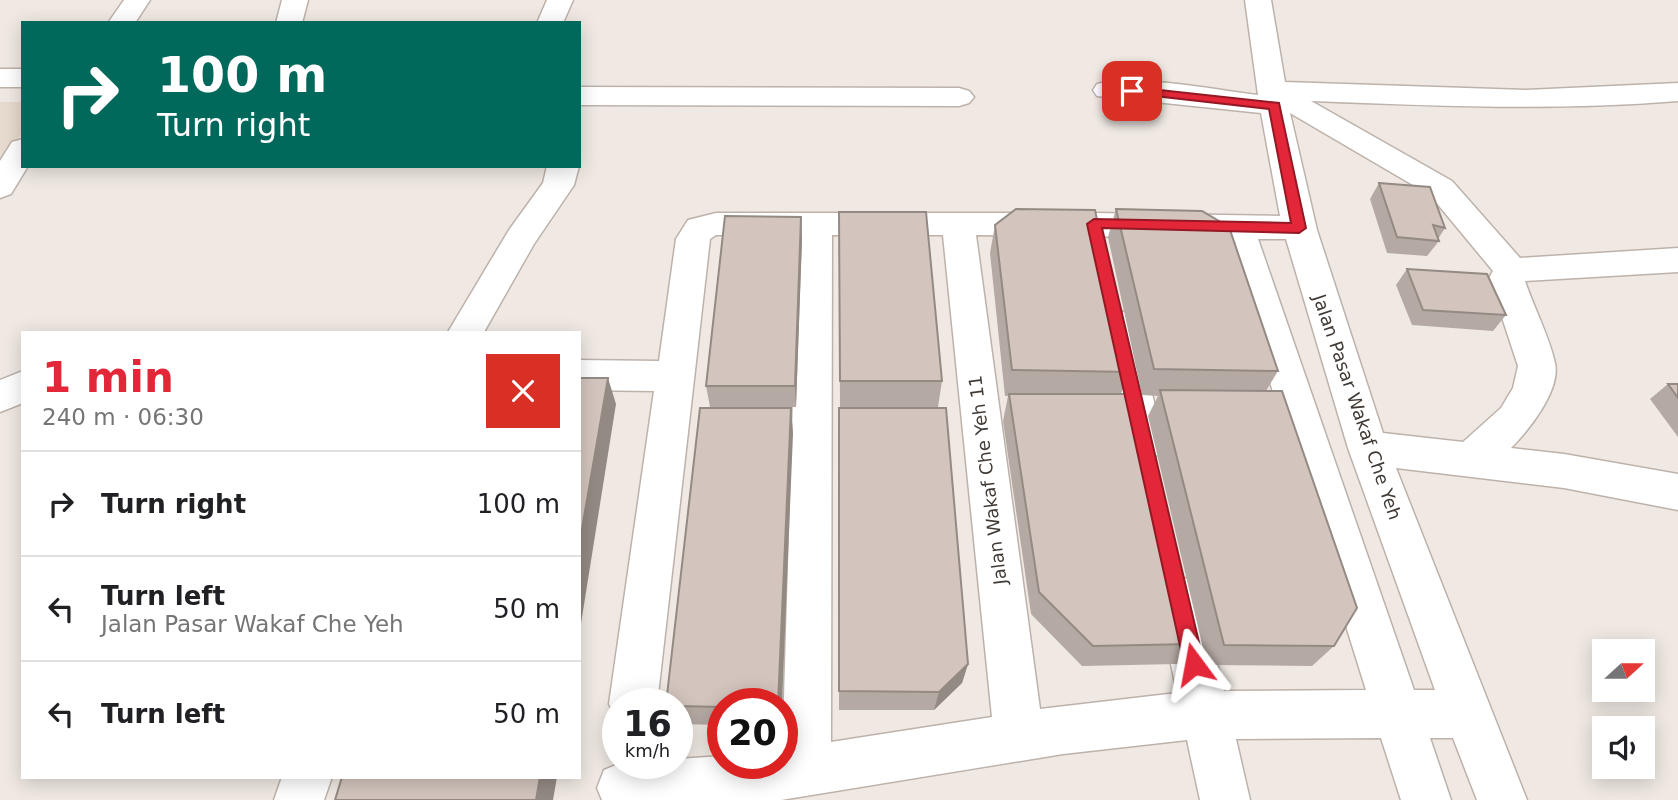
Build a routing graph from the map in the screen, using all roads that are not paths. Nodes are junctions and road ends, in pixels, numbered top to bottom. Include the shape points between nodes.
1 (137, 0) edge
2 (295, 0) edge
3 (560, 0) edge
4 (1258, 0) edge
5 (122, 21) edge
6 (290, 21) edge
7 (551, 21) edge
8 (0, 78) edge
9 (21, 78) edge
10 (1107, 90) dead end
11 (1678, 92) edge
12 (581, 96) edge
13 (959, 97) dead end
14 (1273, 98) junction
15 (21, 152) edge
16 (562, 168) edge
17 (0, 187) edge
18 (815, 224) junction
19 (958, 224) junction
20 (1094, 224) junction
21 (1237, 225) junction
22 (1299, 228) junction
23 (1678, 260) edge
24 (1513, 272) junction
25 (467, 331) edge
26 (581, 375) edge
27 (675, 376) junction
28 (0, 383) edge
29 (21, 385) edge
30 (21, 386) edge
31 (0, 397) edge
32 (1116, 405) junction
33 (1175, 405) edge
34 (670, 418) junction
35 (708, 419) edge
36 (1368, 448) junction
37 (1470, 461) junction
38 (1151, 472) edge
39 (1678, 492) edge
40 (1172, 567) edge
41 (635, 688) edge
42 (1468, 713) junction
43 (1399, 714) junction
44 (1206, 715) junction
45 (1019, 737) junction
46 (806, 772) junction
47 (305, 779) edge
48 (623, 784) edge
49 (299, 800) edge
50 (1225, 800) edge
51 (1426, 800) edge
52 (1502, 800) edge

1 - 5 street
2 - 6 street
3 - 7 street
4 - 14 street, Jalan Pasar Wakaf Che Yeh
8 - 9 street
10 - 14 street
11 - 14 street via 1576,100
12 - 13 street
14 - 22 street, Jalan Pasar Wakaf Che Yeh
14 - 24 street via 1441,188
15 - 17 street
16 - 25 street via 558,185 521,237
18 - 19 street
18 - 27 street via 716,224 695,233
18 - 46 street
19 - 20 street
19 - 45 street, Jalan Wakaf Che Yeh 11
20 - 21 street
20 - 32 street via 1106,275
21 - 22 street
21 - 43 street via 1276,406
22 - 36 street, Jalan Pasar Wakaf Che Yeh
23 - 24 street
24 - 37 street via 1506,278 1507,287 1537,366 1532,390 1515,419
26 - 27 street
27 - 34 street
28 - 29 street
30 - 31 street
32 - 33 street
32 - 38 street
34 - 35 street
34 - 41 street
36 - 37 street
36 - 42 street, Jalan Pasar Wakaf Che Yeh
37 - 39 street via 1564,471
40 - 44 street
42 - 43 street
42 - 52 street, Jalan Pasar Wakaf Che Yeh
43 - 44 street
43 - 51 street
44 - 45 street
44 - 50 street
45 - 46 street
46 - 48 street
47 - 49 street

